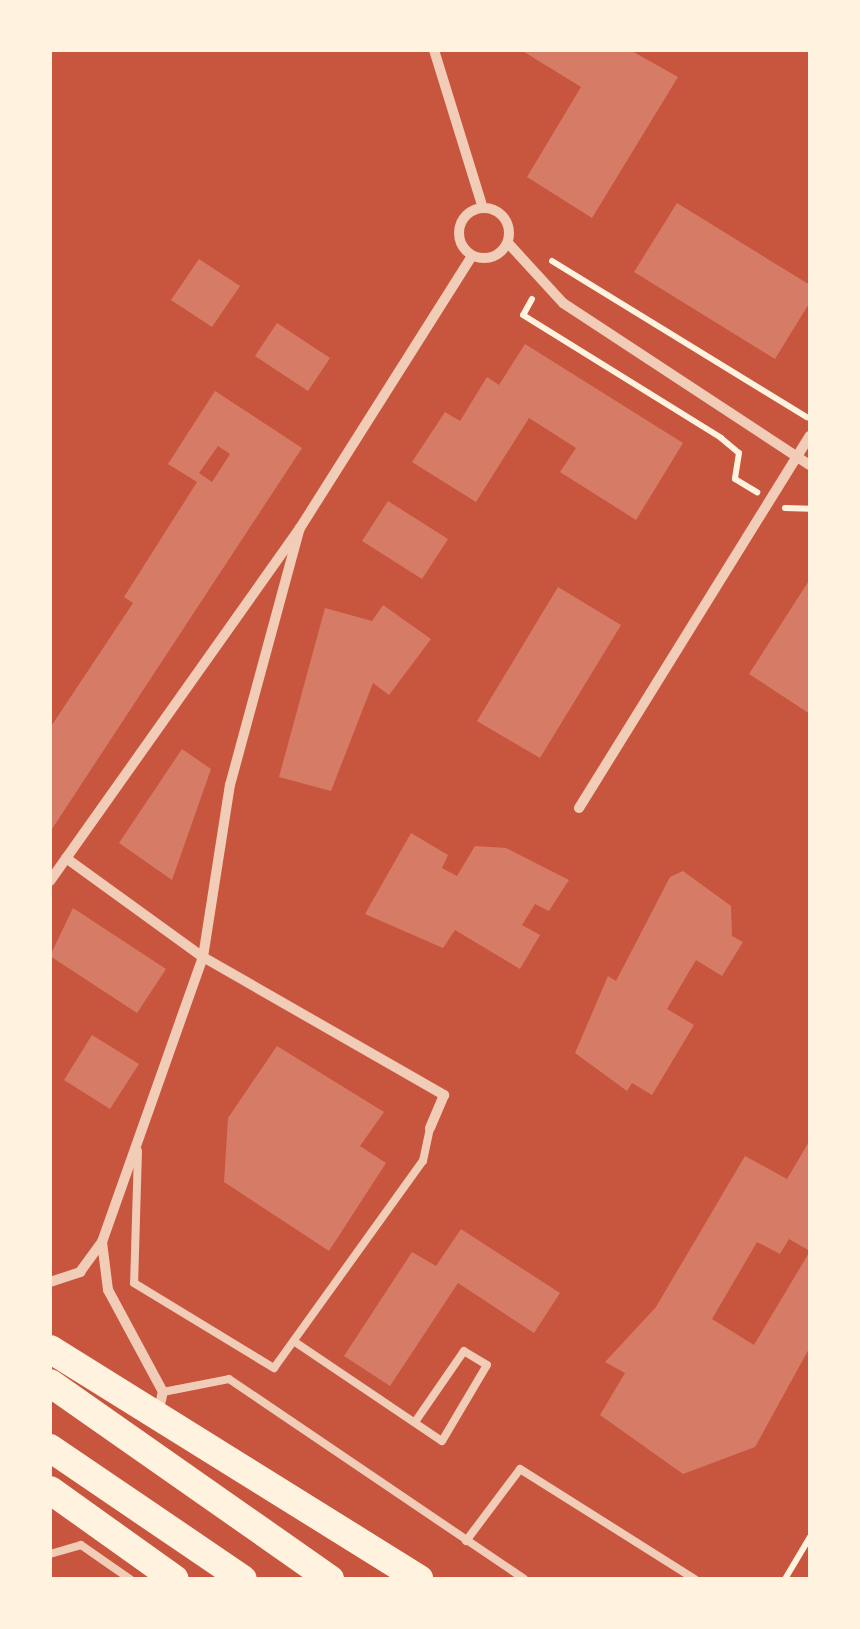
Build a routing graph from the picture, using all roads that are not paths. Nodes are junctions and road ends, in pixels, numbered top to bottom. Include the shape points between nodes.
1 (434, 50) edge
2 (483, 208) junction
3 (508, 243) junction
4 (472, 256) junction
5 (810, 436) edge
6 (798, 458) junction
7 (810, 465) edge
8 (300, 528) junction
9 (579, 808) dead end
10 (66, 858) junction
11 (50, 881) edge
12 (204, 956) junction
13 (430, 1128) joint
14 (138, 1151) junction
15 (102, 1242) junction
16 (50, 1282) edge
17 (295, 1342) junction
18 (50, 1348) edge
19 (50, 1383) edge
20 (160, 1405) junction
21 (415, 1422) junction
22 (50, 1448) edge
23 (50, 1490) edge
24 (466, 1541) junction
25 (50, 1554) edge
26 (130, 1579) edge
27 (175, 1579) edge
28 (243, 1579) edge
29 (330, 1579) edge
30 (419, 1579) edge
31 (524, 1579) edge
32 (695, 1579) edge

1 - 2 street
2 - 3 street via 504,216
2 - 4 street via 459,229
3 - 4 street via 493,257
3 - 6 street via 563,303
4 - 8 street
5 - 6 street
6 - 7 street
6 - 9 street
8 - 10 street
8 - 12 street via 230,784
10 - 11 street
10 - 12 street
12 - 13 street via 444,1095
12 - 14 street
13 - 17 lane via 423,1161
14 - 15 street
14 - 17 lane via 134,1284 274,1368
15 - 16 street via 80,1272
15 - 20 street via 108,1290
17 - 21 lane
18 - 20 highway
19 - 29 highway
20 - 24 lane via 229,1378
20 - 30 highway
21 - 21 lane via 442,1440 487,1365 464,1351
22 - 28 highway
23 - 27 highway
24 - 31 lane
24 - 32 lane via 520,1469
25 - 26 lane via 81,1545

